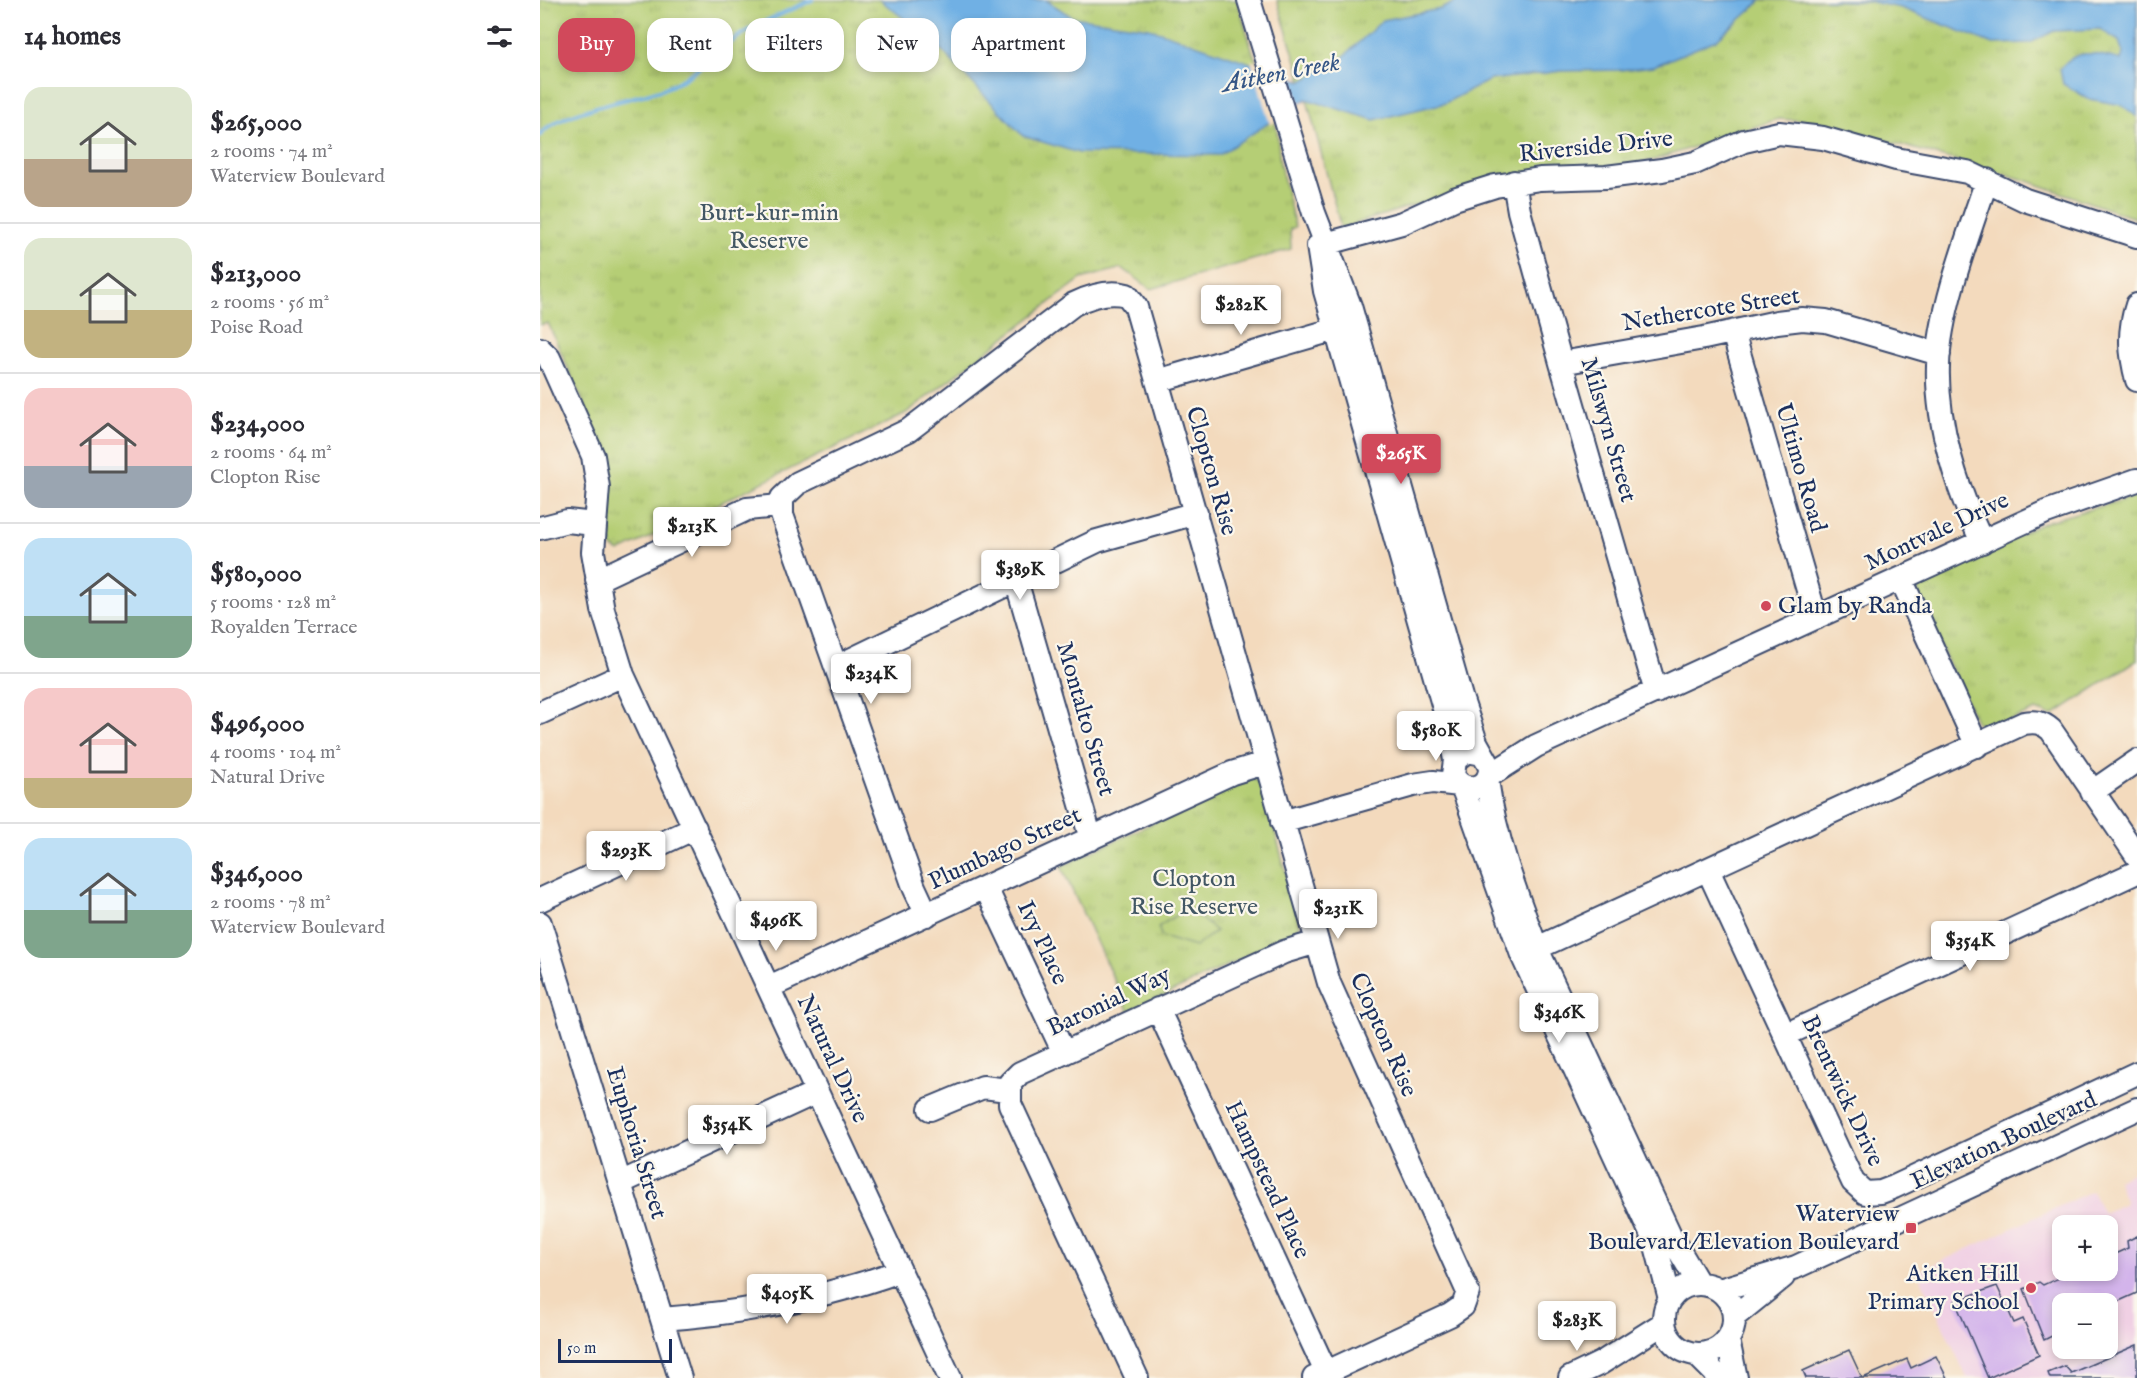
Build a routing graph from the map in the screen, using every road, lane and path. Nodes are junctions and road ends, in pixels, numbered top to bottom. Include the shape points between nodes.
1 (1249, 0) edge
2 (1987, 180) junction
3 (1514, 182) junction
4 (2137, 236) edge
5 (1322, 245) junction
6 (2137, 305) edge
7 (1345, 326) junction
8 (1733, 332) junction
9 (540, 349) edge
10 (1939, 354) junction
11 (1561, 363) junction
12 (2137, 380) edge
13 (1158, 381) junction
14 (2137, 480) edge
15 (2137, 490) edge
16 (2101, 494) junction
17 (780, 506) junction
18 (1196, 513) junction
19 (594, 524) junction
20 (540, 528) edge
21 (1404, 533) junction
22 (1982, 542) junction
23 (1901, 579) junction
24 (597, 580) junction
25 (1016, 580) junction
26 (1816, 618) junction
27 (836, 667) junction
28 (623, 675) junction
29 (1656, 692) junction
30 (540, 713) edge
31 (1536, 746) junction
32 (1977, 746) junction
33 (1482, 754) junction
34 (2137, 761) edge
35 (1264, 763) junction
36 (1458, 773) junction
37 (1488, 778) junction
38 (2092, 792) junction
39 (1282, 822) junction
40 (695, 828) junction
41 (1091, 839) junction
42 (2137, 856) edge
43 (1708, 870) junction
44 (2137, 872) edge
45 (986, 888) junction
46 (540, 900) edge
47 (927, 915) junction
48 (540, 923) edge
49 (1317, 942) junction
50 (1530, 952) junction
51 (769, 987) junction
52 (1158, 1009) junction
53 (1785, 1035) junction
54 (1064, 1053) junction
55 (2137, 1073) edge
56 (1008, 1090) junction
57 (817, 1092) junction
58 (930, 1109) dead end
59 (2137, 1109) edge
60 (1617, 1140) junction
61 (620, 1183) junction
62 (1796, 1267) junction
63 (900, 1271) junction
64 (1709, 1287) junction
65 (1670, 1299) junction
66 (1735, 1316) junction
67 (662, 1319) junction
68 (1664, 1323) junction
69 (1728, 1340) junction
70 (1674, 1344) junction
71 (1696, 1354) junction
72 (1601, 1363) junction
73 (1320, 1375) edge
74 (680, 1378) edge
75 (950, 1378) edge
76 (1137, 1378) edge
77 (1570, 1378) edge
78 (1720, 1378) edge
79 (1736, 1378) edge

1 - 5 street
2 - 3 street, Riverside Drive via 1823,138 1779,133 1744,141 1695,163 1662,170
2 - 4 street, Riverside Drive via 2025,200
2 - 10 street via 1959,267
3 - 5 street, Riverside Drive via 1464,195 1402,223
3 - 11 street, Milswyn Street
5 - 7 street via 1325,291
6 - 12 street via 2130,346
7 - 13 street
7 - 21 street
8 - 10 street, Nethercote Street via 1777,322 1826,321
8 - 11 street, Nethercote Street
8 - 26 street, Ultimo Road
9 - 19 street, Natural Drive via 549,358 593,456 598,486
10 - 22 street via 1940,406 1948,444 1969,515
11 - 29 street, Milswyn Street
13 - 17 street, Clopton Rise via 1131,298 1112,293 1085,299 909,430 790,488
13 - 18 street, Clopton Rise
14 - 16 street, Montvale Drive
15 - 16 street, Montvale Drive
16 - 22 street, Montvale Drive via 2046,512
17 - 24 street via 747,509
17 - 27 street
18 - 25 street via 1097,542
18 - 35 street, Clopton Rise
19 - 20 street via 567,521
19 - 24 street, Natural Drive
21 - 33 street
21 - 36 street
22 - 23 street, Montvale Drive
23 - 26 street, Montvale Drive
23 - 32 street
24 - 28 street, Natural Drive
25 - 27 street
25 - 41 street, Montalto Street
26 - 29 street, Montvale Drive
27 - 47 street
28 - 30 street
28 - 40 street, Natural Drive
29 - 31 street, Montvale Drive
31 - 33 street, Montvale Drive
31 - 37 street, Montvale Drive
32 - 38 street via 2024,723 2046,724
32 - 43 street
33 - 36 street via 1467,751
33 - 37 street via 1490,767
34 - 38 street
35 - 39 street, Clopton Rise
35 - 41 street, Plumbago Street via 1232,773
36 - 37 street via 1476,788
36 - 39 street
36 - 50 street
37 - 50 street via 1498,834
38 - 42 street
39 - 49 street, Clopton Rise
40 - 46 street
40 - 51 street, Natural Drive
41 - 45 street, Plumbago Street
43 - 50 street
43 - 53 street, Brentwick Drive
44 - 53 street
45 - 47 street, Plumbago Street
45 - 54 street, Ivy Place
47 - 51 street, Plumbago Street
48 - 61 street, Euphoria Street
49 - 52 street, Baronial Way via 1284,952
49 - 73 street, Clopton Rise via 1343,1018 1468,1292 1458,1311
50 - 60 street
51 - 57 street, Natural Drive
52 - 54 street, Baronial Way
52 - 73 street, Hampstead Place
53 - 55 street, Brentwick Drive via 1853,1182 1859,1189 1873,1193 1894,1187
54 - 56 street, Baronial Way via 1020,1073
56 - 58 street via 983,1087
56 - 76 street via 1010,1104
57 - 61 street
57 - 63 street, Natural Drive
59 - 62 street, Elevation Boulevard
60 - 64 street via 1671,1237
60 - 65 street via 1655,1242
61 - 67 street, Euphoria Street
62 - 64 street, Elevation Boulevard
62 - 66 street, Elevation Boulevard
63 - 67 street via 783,1305
63 - 75 street, Natural Drive
64 - 65 street via 1679,1290
64 - 66 street via 1727,1297
65 - 68 street
66 - 69 street
67 - 74 street, Euphoria Street
68 - 70 street
68 - 72 street
69 - 71 street via 1708,1353
69 - 79 street
70 - 71 street
70 - 72 street
71 - 78 street
72 - 77 street

